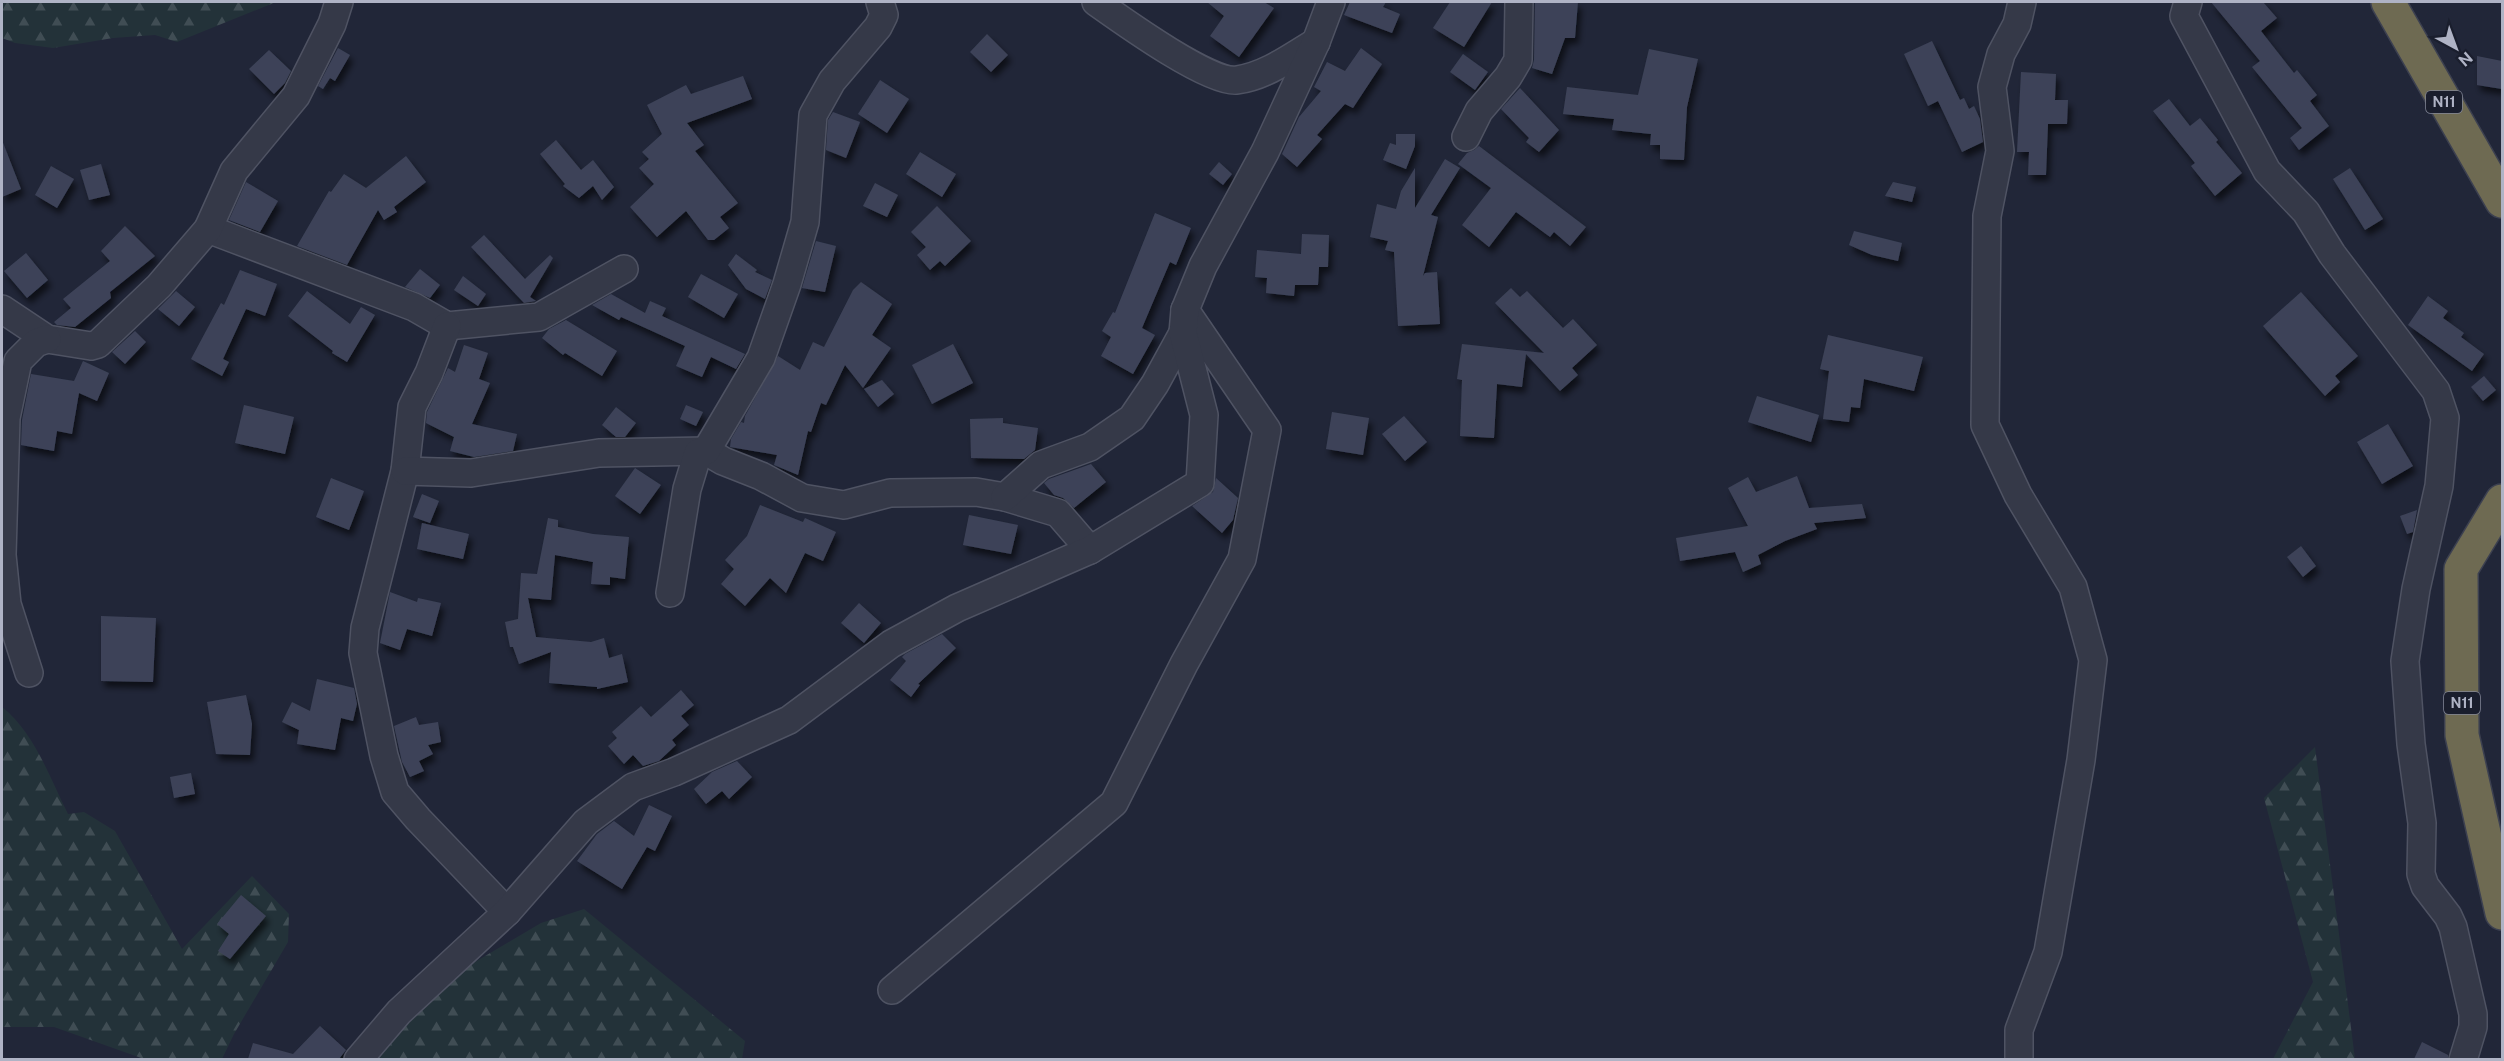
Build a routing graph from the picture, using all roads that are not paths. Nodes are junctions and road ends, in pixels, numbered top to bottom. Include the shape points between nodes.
1 (339, 2) edge
2 (880, 2) edge
3 (1095, 2) edge
4 (1330, 2) edge
5 (1519, 2) edge
6 (2022, 2) edge
7 (2187, 2) edge
8 (2388, 2) edge
9 (1316, 42) junction
10 (1466, 137) dead end
11 (2502, 201) edge
12 (208, 229) junction
13 (624, 269) dead end
14 (2, 309) edge
15 (1184, 322) junction
16 (447, 326) junction
17 (47, 339) junction
18 (706, 451) junction
19 (405, 471) junction
20 (1005, 497) junction
21 (2502, 501) edge
22 (1090, 550) junction
23 (670, 593) dead end
24 (29, 673) dead end
25 (507, 912) junction
26 (2502, 913) edge
27 (892, 990) dead end
28 (358, 1059) edge
29 (2019, 1059) edge
30 (2463, 1059) edge

1 - 12 street via 296,96 234,171
2 - 18 street via 884,15 878,27 832,81 813,115 805,222 787,284 762,358
3 - 9 street via 1211,74 1234,81 1263,73
4 - 9 street
5 - 10 street via 1518,60 1479,111
6 - 29 street via 1992,87 2000,151 1988,216 1985,425 2018,495 2073,587 2093,660 2048,952 2019,1030
7 - 30 street via 2184,16 2267,171 2306,212 2332,254 2436,391 2445,418 2439,486 2405,661 2422,823 2421,874 2453,927 2473,1014
8 - 11 highway, N11
9 - 15 street via 1265,152 1203,266
12 - 16 street via 403,303
12 - 17 street via 159,286 95,346
13 - 16 street via 539,317
14 - 17 street
15 - 20 street via 1155,384 1132,418 1090,447 1041,465
15 - 22 street via 1204,415 1200,483
15 - 27 street via 1267,430 1242,559 1184,663 1114,803
16 - 19 street via 412,407
17 - 24 street via 36,343 18,361 6,418 2,555 7,604
18 - 19 street via 599,453 471,473
18 - 20 street via 802,498 844,504 890,493 976,492
18 - 23 street via 698,453 687,489
19 - 25 street via 365,628 363,653 384,756 395,792
20 - 22 street via 1058,513
21 - 26 highway, N11 via 2461,569 2462,735
22 - 25 street via 957,608 891,644 789,720 633,787 586,822
25 - 28 street via 399,1012

